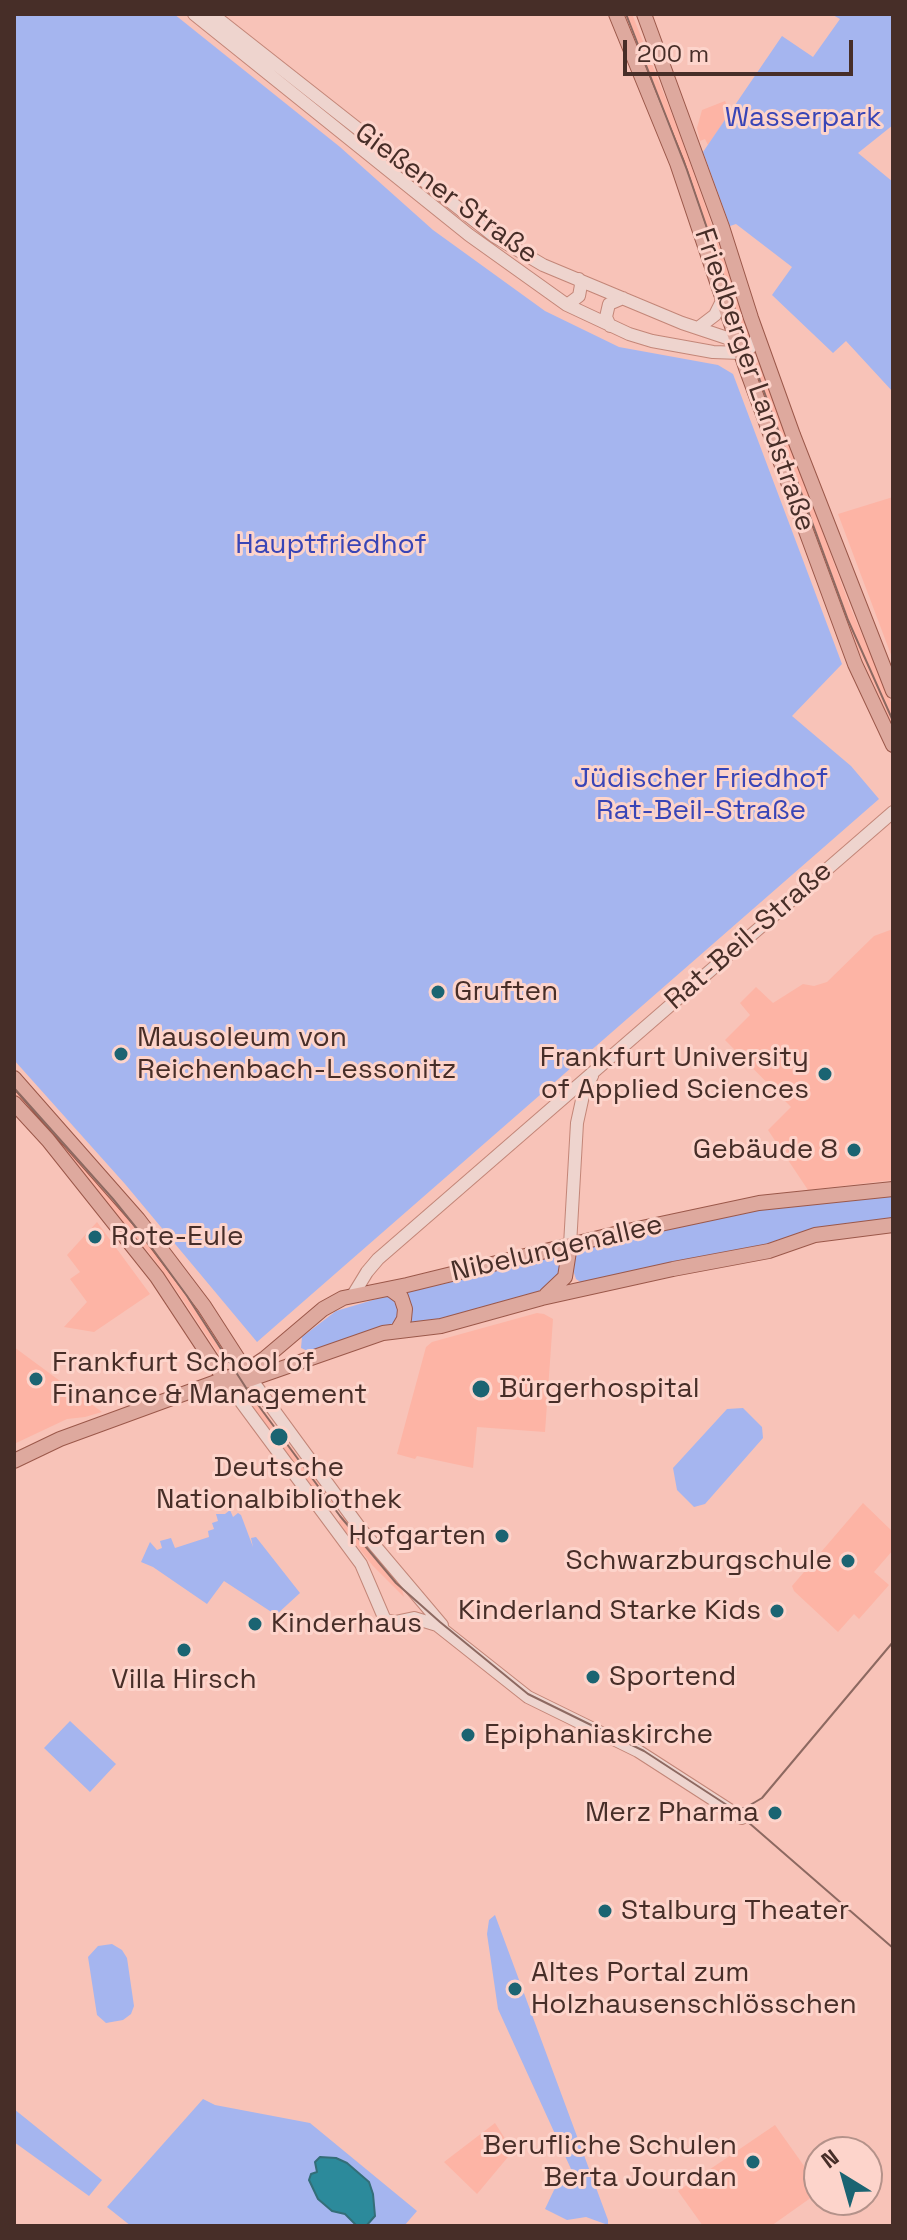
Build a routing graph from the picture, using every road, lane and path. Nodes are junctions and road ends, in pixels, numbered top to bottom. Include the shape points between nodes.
1 (194, 14) edge
2 (212, 14) edge
3 (616, 14) edge
4 (644, 14) edge
5 (579, 279) junction
6 (623, 298) junction
7 (723, 299) junction
8 (567, 305) junction
9 (610, 326) junction
10 (698, 328) junction
11 (746, 349) junction
12 (893, 691) edge
13 (893, 745) edge
14 (893, 803) edge
15 (893, 812) edge
16 (863, 836) junction
17 (596, 1069) junction
18 (14, 1078) edge
19 (14, 1103) edge
20 (893, 1189) edge
21 (893, 1225) edge
22 (570, 1245) junction
23 (390, 1289) junction
24 (353, 1295) junction
25 (542, 1298) junction
26 (299, 1329) junction
27 (397, 1331) junction
28 (308, 1359) junction
29 (248, 1375) junction
30 (227, 1383) junction
31 (14, 1461) edge
32 (14, 1469) edge
33 (450, 1633) junction
34 (742, 1818) dead end

1 - 8 main road, Gießener Straße via 485,248
2 - 5 main road, Gießener Straße via 494,236
3 - 7 main road, Friedberger Landstraße via 677,163
4 - 11 main road, Friedberger Landstraße via 722,227
5 - 6 main road, Gießener Straße
5 - 8 main road via 579,296
6 - 9 main road via 609,304
6 - 10 main road, Gießener Straße
7 - 10 main road via 715,315
7 - 11 main road, Friedberger Landstraße
8 - 9 main road, Gießener Straße
9 - 11 main road, Gießener Straße via 652,341 724,353
10 - 11 main road, Gießener Straße
11 - 12 main road, Friedberger Landstraße via 768,360
11 - 13 main road, Friedberger Landstraße via 855,664
14 - 16 main road, Rat-Beil-Straße
15 - 16 main road, Rat-Beil-Straße
16 - 17 main road, Rat-Beil-Straße
17 - 22 main road via 578,1111
17 - 24 main road, Rat-Beil-Straße via 378,1259
18 - 29 main road via 138,1219
19 - 30 main road via 157,1277
20 - 22 main road, Nibelungenallee via 759,1203
21 - 25 main road, Nibelungenallee via 815,1235 769,1251
22 - 23 main road, Nibelungenallee
22 - 25 main road via 565,1277
23 - 24 main road, Nibelungenallee
23 - 27 main road via 405,1309
24 - 26 main road, Nibelungenallee via 335,1301
25 - 27 main road, Nibelungenallee via 441,1326
26 - 28 main road via 297,1347
26 - 29 main road, Nibelungenallee
27 - 28 main road, Nibelungenallee
28 - 29 main road, Nibelungenallee
29 - 30 main road
29 - 33 main road via 360,1528
30 - 31 main road via 78,1432
30 - 32 main road
30 - 33 main road via 361,1564 385,1620 423,1619
33 - 34 main road via 528,1697 638,1751

